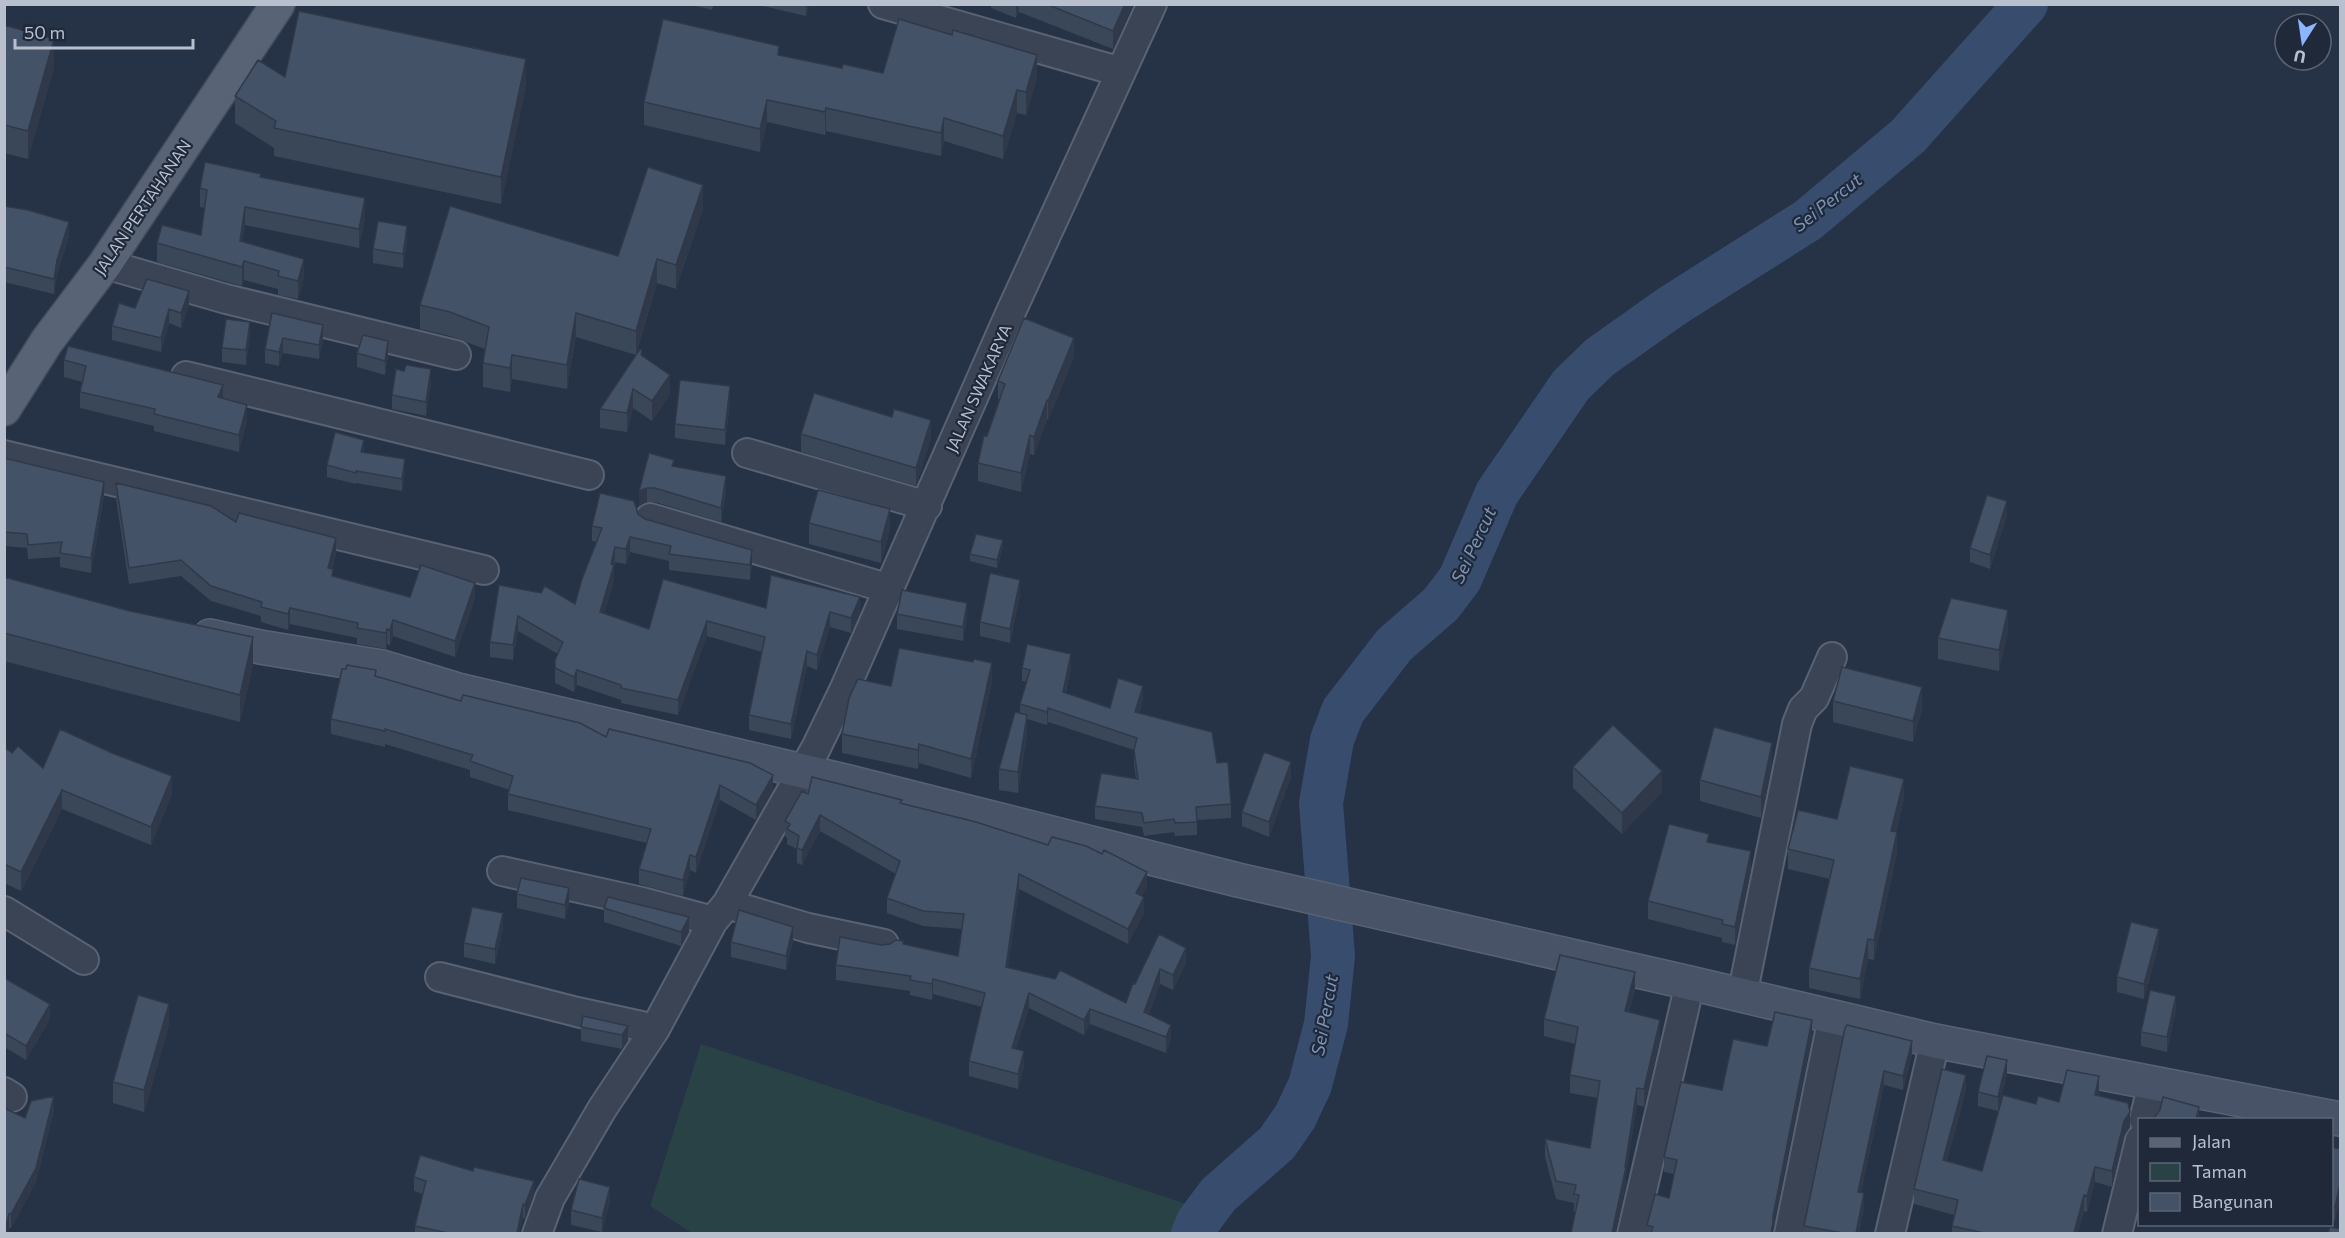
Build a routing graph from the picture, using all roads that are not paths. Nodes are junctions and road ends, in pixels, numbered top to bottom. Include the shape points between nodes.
1 (278, 4) edge
2 (883, 4) edge
3 (1152, 4) edge
4 (1120, 72) junction
5 (105, 264) junction
6 (456, 356) dead end
7 (163, 370) edge
8 (4, 409) edge
9 (747, 453) dead end
10 (4, 455) edge
11 (589, 476) dead end
12 (927, 506) junction
13 (650, 518) edge
14 (484, 570) dead end
15 (890, 589) junction
16 (179, 629) edge
17 (1832, 657) dead end
18 (803, 772) junction
19 (502, 871) dead end
20 (4, 911) edge
21 (720, 913) junction
22 (885, 944) edge
23 (84, 960) dead end
24 (441, 977) dead end
25 (1690, 983) junction
26 (1743, 996) junction
27 (1833, 1017) junction
28 (655, 1029) junction
29 (1935, 1041) junction
30 (2153, 1084) junction
31 (2144, 1118) edge
32 (2340, 1119) edge
33 (2138, 1144) edge
34 (537, 1233) edge
35 (1632, 1233) edge
36 (1789, 1233) edge
37 (1890, 1233) edge
38 (2117, 1233) edge

1 - 5 main road, JALAN PERTAHANAN
2 - 4 street
3 - 4 street, JALAN SWAKARYA
4 - 12 street, JALAN SWAKARYA
5 - 6 street via 226,299
5 - 8 main road, JALAN PERTAHANAN via 59,344
7 - 11 street
9 - 12 street
10 - 14 street
12 - 15 street, JALAN SWAKARYA
13 - 15 street
15 - 18 street, JALAN SWAKARYA
16 - 18 street via 382,667 458,690
17 - 26 street via 1814,698 1803,709 1797,724
18 - 21 street, JALAN SWAKARYA
18 - 25 street via 1238,880
19 - 21 street via 642,902
20 - 23 street
21 - 22 street
21 - 28 street, JALAN SWAKARYA
24 - 28 street
25 - 26 street
25 - 35 street
26 - 27 street
27 - 29 street
27 - 36 street
28 - 34 street, JALAN SWAKARYA via 550,1198
29 - 30 street
29 - 37 street
30 - 31 street
30 - 32 street
33 - 38 street

